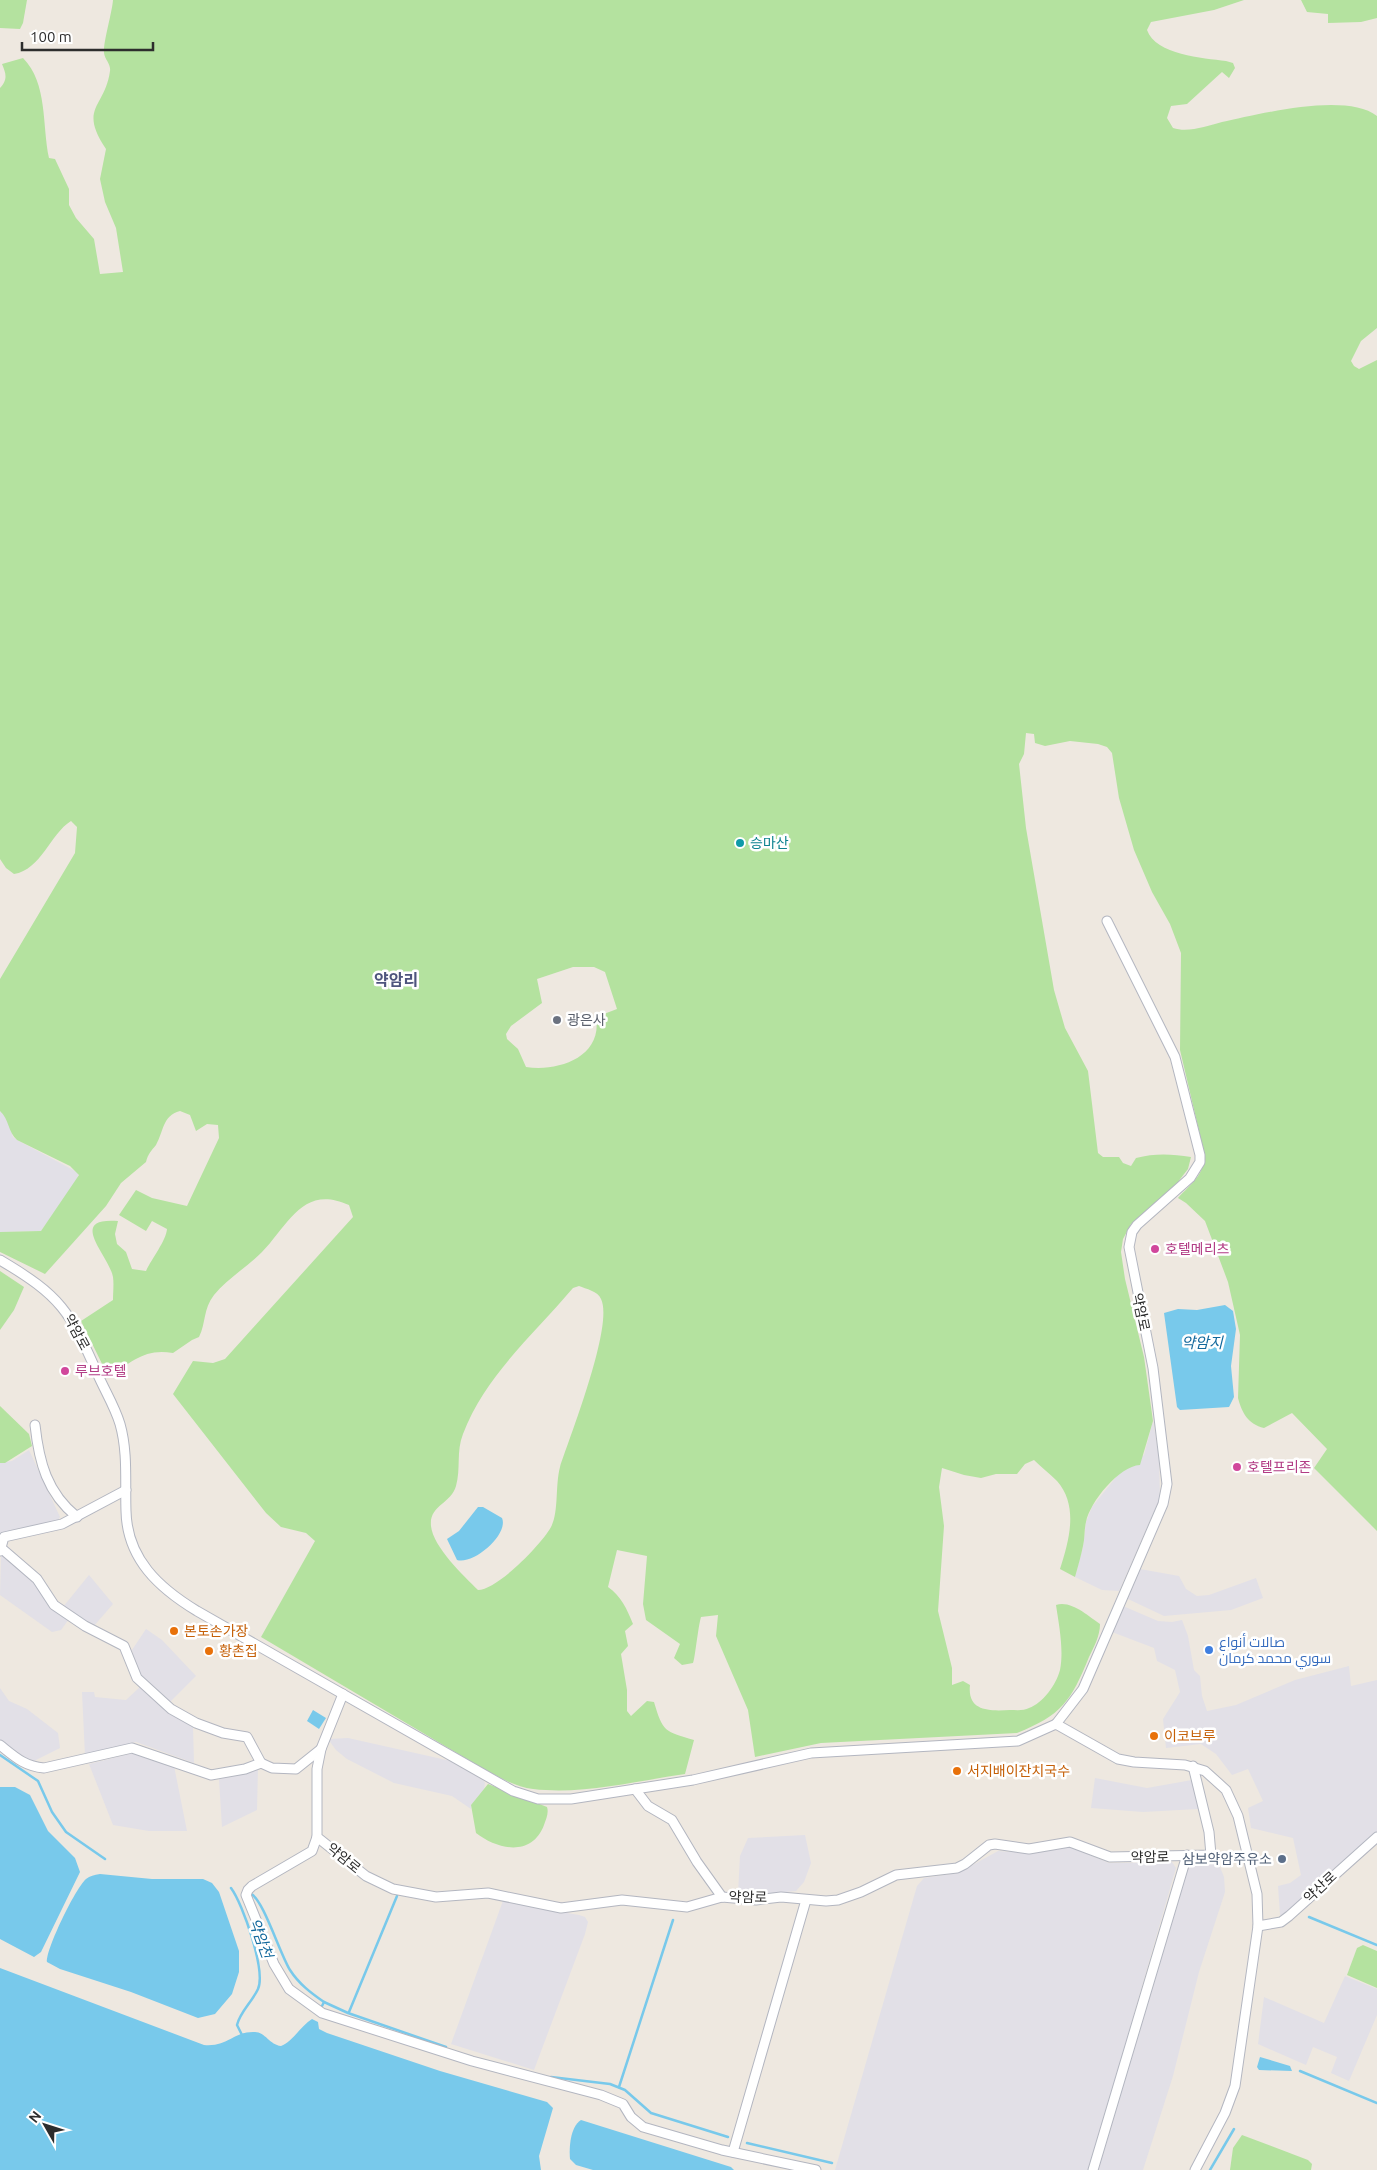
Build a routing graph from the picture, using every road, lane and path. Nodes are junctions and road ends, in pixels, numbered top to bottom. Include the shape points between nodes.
1 (1107, 921) dead end
2 (0, 1260) edge
3 (35, 1425) dead end
4 (126, 1490) junction
5 (77, 1517) junction
6 (2, 1535) edge
7 (1, 1549) edge
8 (343, 1694) junction
9 (1056, 1724) junction
10 (0, 1744) edge
11 (321, 1749) junction
12 (261, 1763) junction
13 (1193, 1766) junction
14 (635, 1789) junction
15 (317, 1837) junction
16 (1377, 1837) edge
17 (1186, 1856) junction
18 (722, 1897) junction
19 (806, 1900) junction
20 (1258, 1926) junction
21 (733, 2152) junction
22 (816, 2170) edge
23 (1093, 2170) edge
24 (1195, 2170) edge

1 - 9 street, 약암로 via 1175,1057 1200,1162 1185,1183 1137,1225 1129,1247 1153,1368 1167,1484 1163,1504 1083,1689
2 - 4 street, 약암로 via 43,1287 74,1324 120,1423
3 - 5 street via 48,1483 56,1498
4 - 5 street
4 - 8 street, 약암로 via 127,1523 134,1550 160,1586 197,1611
5 - 6 street via 62,1524
6 - 7 street
7 - 12 street via 37,1579 54,1605 124,1646 137,1678 159,1699 196,1723 247,1737
8 - 11 street, 약암로
8 - 14 street, 약암로 via 491,1780 524,1795 571,1799
9 - 13 street via 1118,1759
9 - 14 street, 약암로 via 1018,1741 811,1753 693,1780
10 - 12 street via 24,1764 44,1768 132,1748 210,1775
11 - 12 street via 296,1769 272,1768
11 - 15 street, 약암로 via 316,1798
13 - 17 street, 약암로 via 1209,1832 1211,1855
13 - 20 street via 1216,1779 1233,1803 1253,1877
14 - 18 street via 648,1806 672,1820
15 - 18 street, 약암로 via 366,1876 393,1889 420,1896 488,1893 561,1908 622,1900 687,1907
15 - 21 street via 312,1851 252,1886 246,1895 274,1964 289,1989 322,2013 472,2061 601,2095 622,2104 643,2127
16 - 20 street, 약산로 via 1281,1922
17 - 19 street, 약암로 via 1110,1857 1070,1842 1029,1849 995,1844 988,1845 957,1868 896,1875 838,1900
17 - 23 street
18 - 19 street, 약암로
19 - 21 street
20 - 24 street via 1235,2086 1225,2113
21 - 22 street

